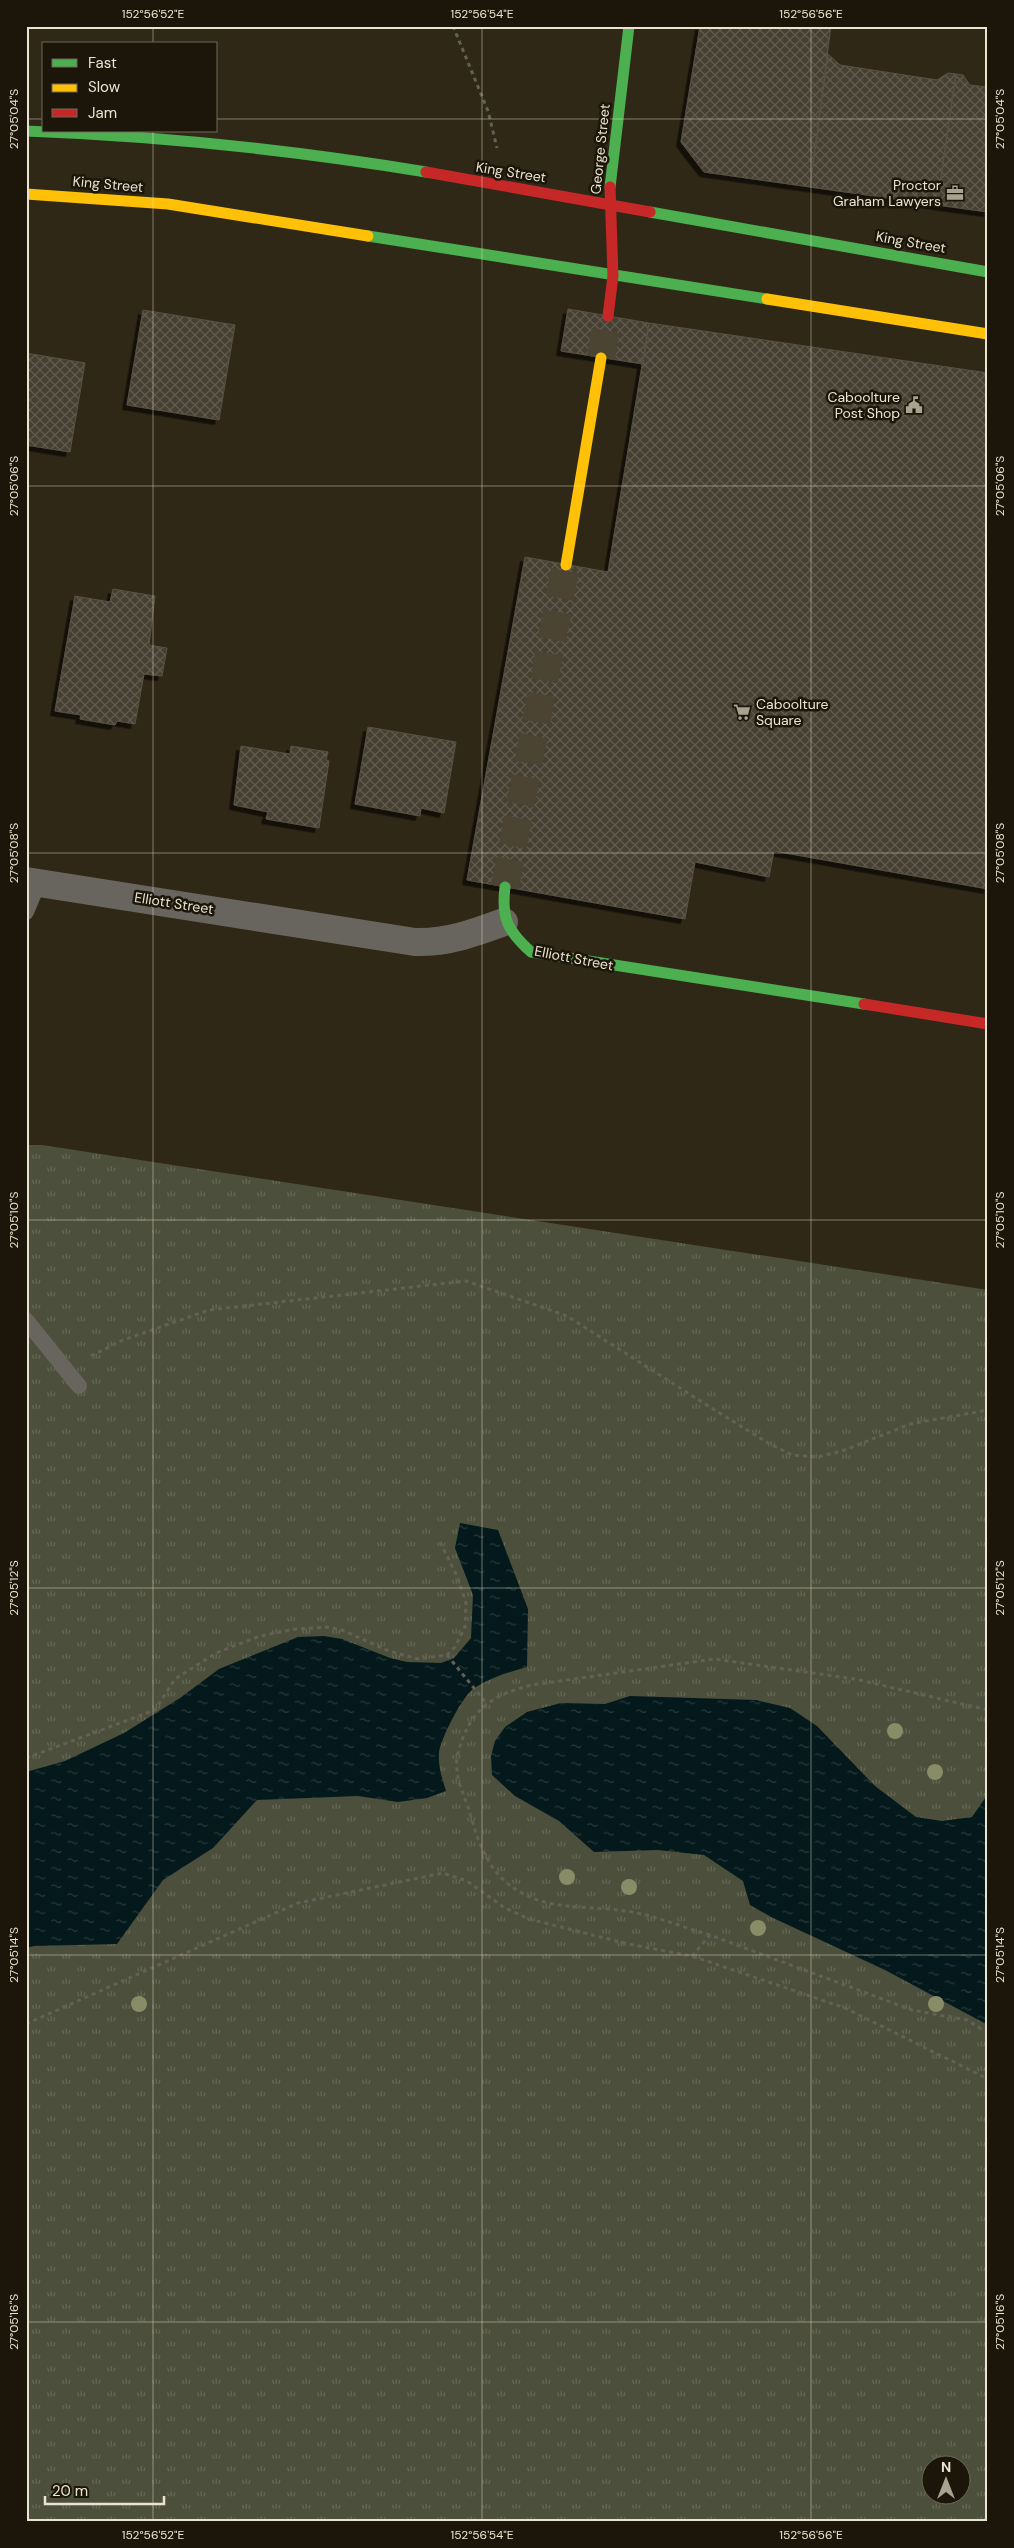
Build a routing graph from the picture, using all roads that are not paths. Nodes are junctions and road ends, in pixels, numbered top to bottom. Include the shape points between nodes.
1 (629, 26) edge
2 (26, 131) edge
3 (42, 132) edge
4 (48, 132) edge
5 (26, 194) edge
6 (609, 205) junction
7 (988, 272) edge
8 (612, 276) junction
9 (608, 316) tunnel mouth
10 (988, 334) edge
11 (601, 358) tunnel mouth
12 (566, 564) tunnel mouth
13 (33, 881) edge
14 (505, 886) tunnel mouth
15 (26, 912) edge
16 (504, 922) junction
17 (988, 1024) edge
18 (26, 1320) edge
19 (79, 1386) dead end

1 - 6 main road, George Street via 611,162
2 - 3 main road, King Street
4 - 6 main road, King Street via 159,137 261,147
5 - 8 main road, King Street via 168,204
6 - 7 main road, King Street
6 - 8 main road, George Street
8 - 9 main road, George Street
8 - 10 main road, King Street
11 - 12 main road
13 - 15 lane
13 - 16 street, Elliott Street via 415,942 437,943 460,938
14 - 16 main road
16 - 17 main road, Elliott Street via 531,952 550,957
18 - 19 lane

